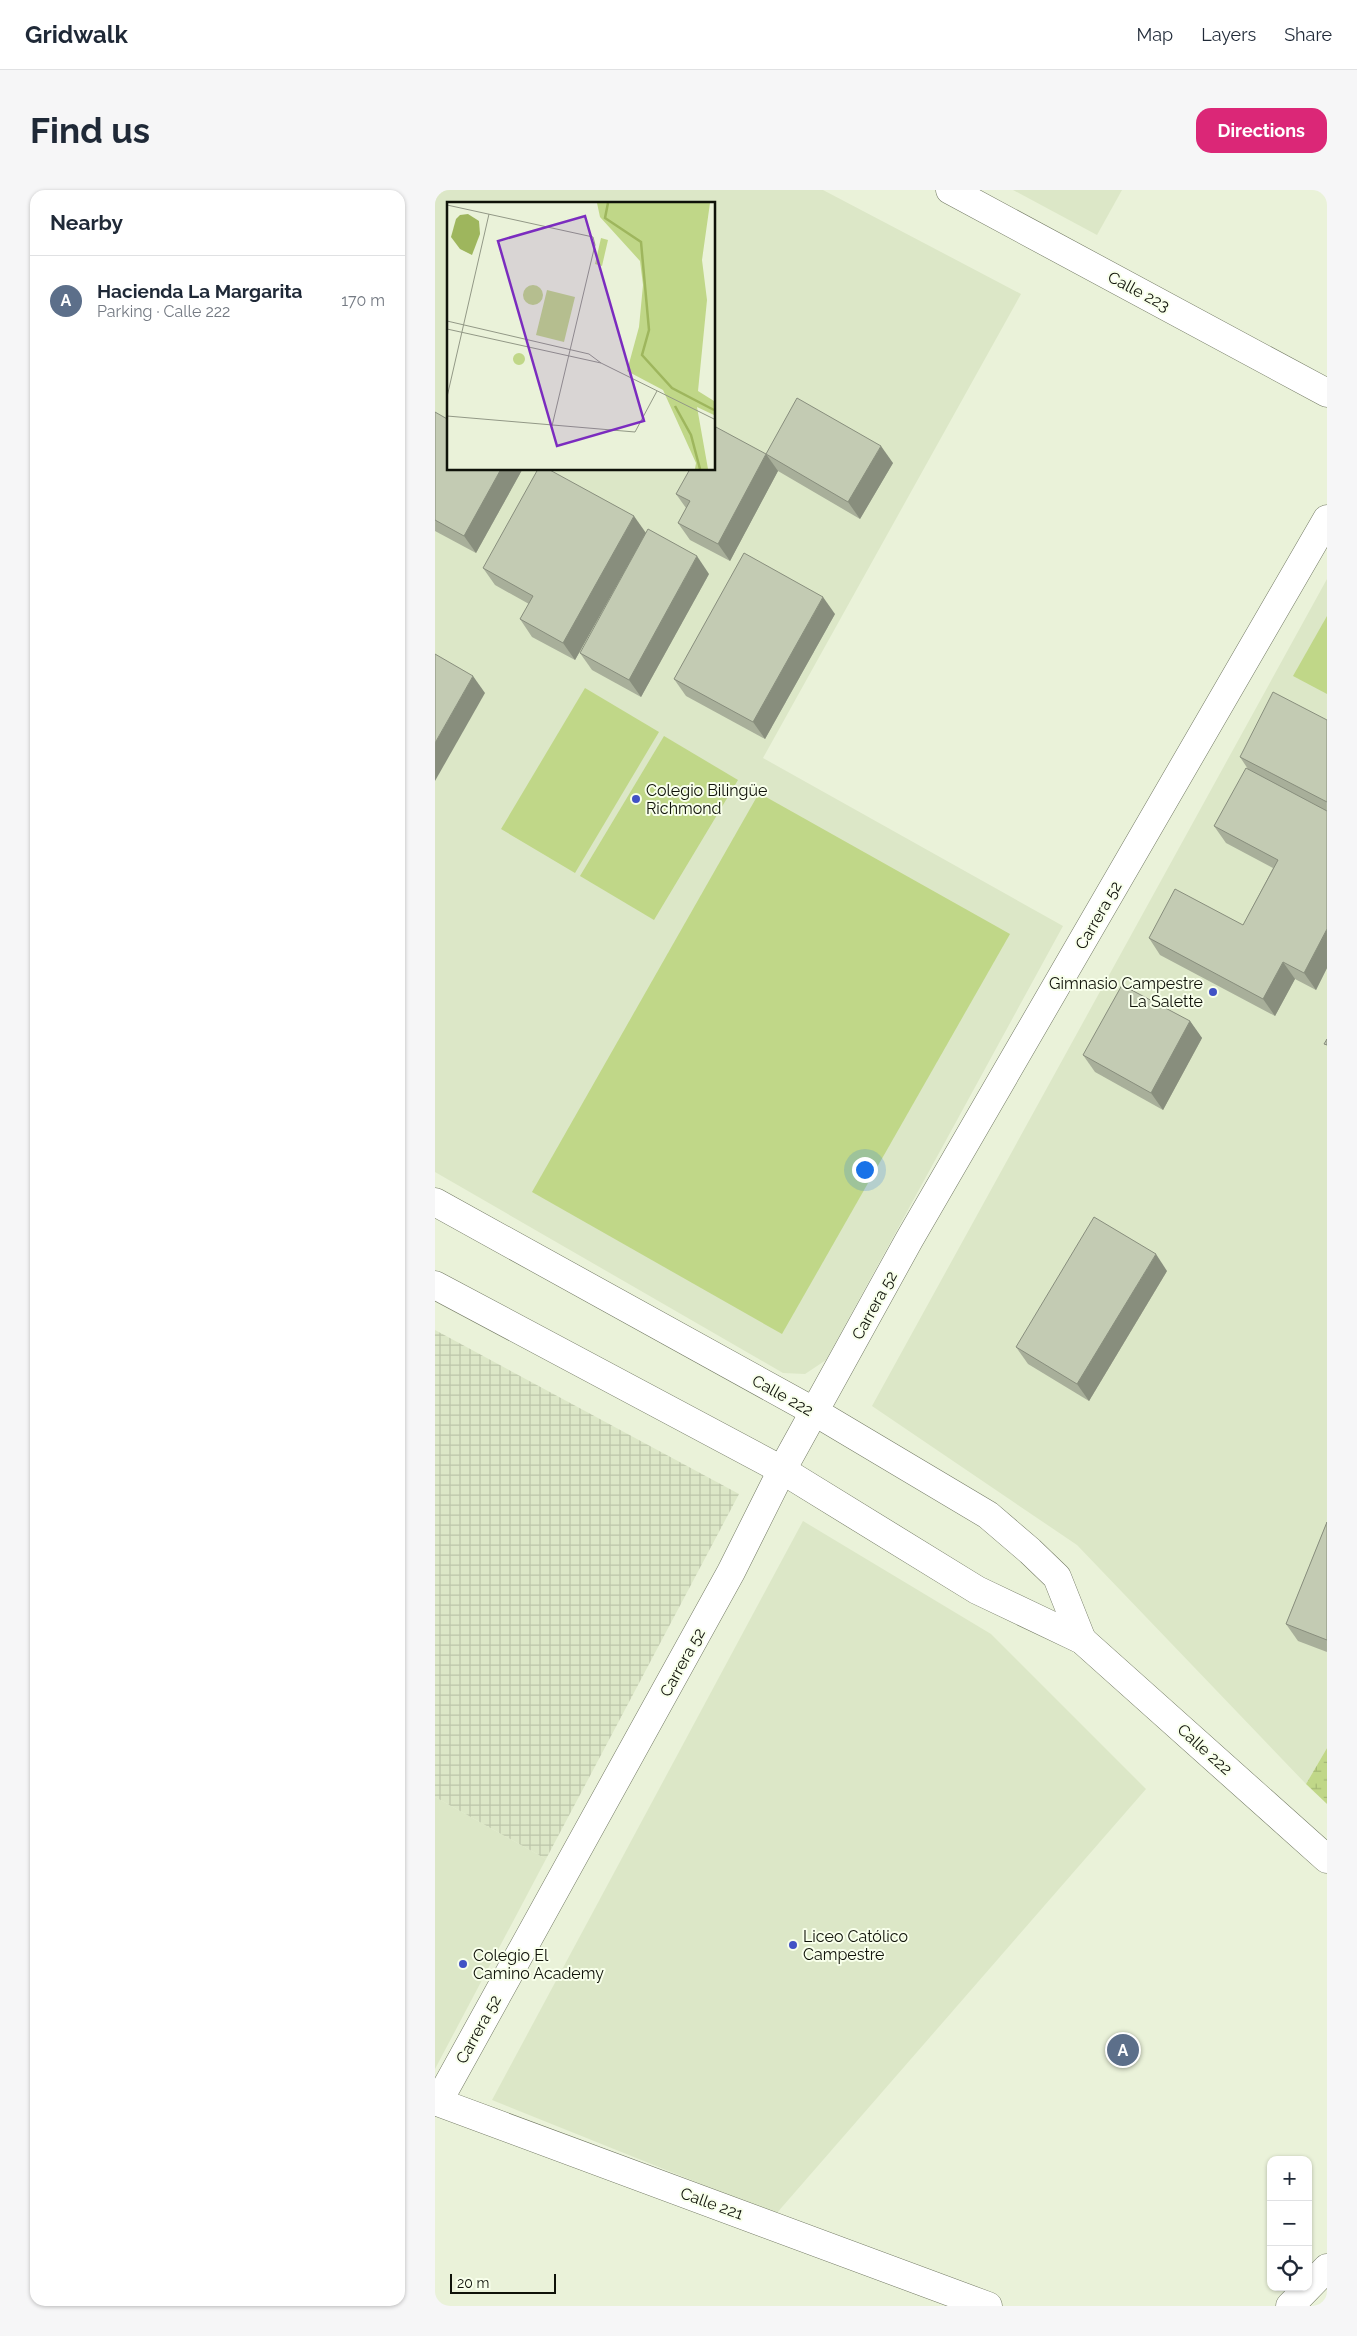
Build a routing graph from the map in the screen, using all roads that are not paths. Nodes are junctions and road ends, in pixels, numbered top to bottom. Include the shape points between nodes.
1 (950, 190) edge
2 (1327, 392) edge
3 (1327, 518) edge
4 (435, 1202) edge
5 (435, 1285) edge
6 (815, 1412) junction
7 (782, 1470) junction
8 (1082, 1640) junction
9 (1327, 1859) edge
10 (437, 2102) edge
11 (1327, 2268) edge
12 (988, 2306) edge
13 (1290, 2306) edge

1 - 2 street, Calle 223
3 - 6 street, Carrera 52 via 909,1240
4 - 6 street, Calle 222
5 - 7 street, Calle 222
6 - 7 street, Carrera 52
6 - 8 street, Calle 222 via 988,1515 1057,1577
7 - 8 street, Calle 222 via 977,1590
7 - 10 street, Carrera 52 via 731,1572
8 - 9 street, Calle 222
10 - 12 street, Calle 221
11 - 13 street

